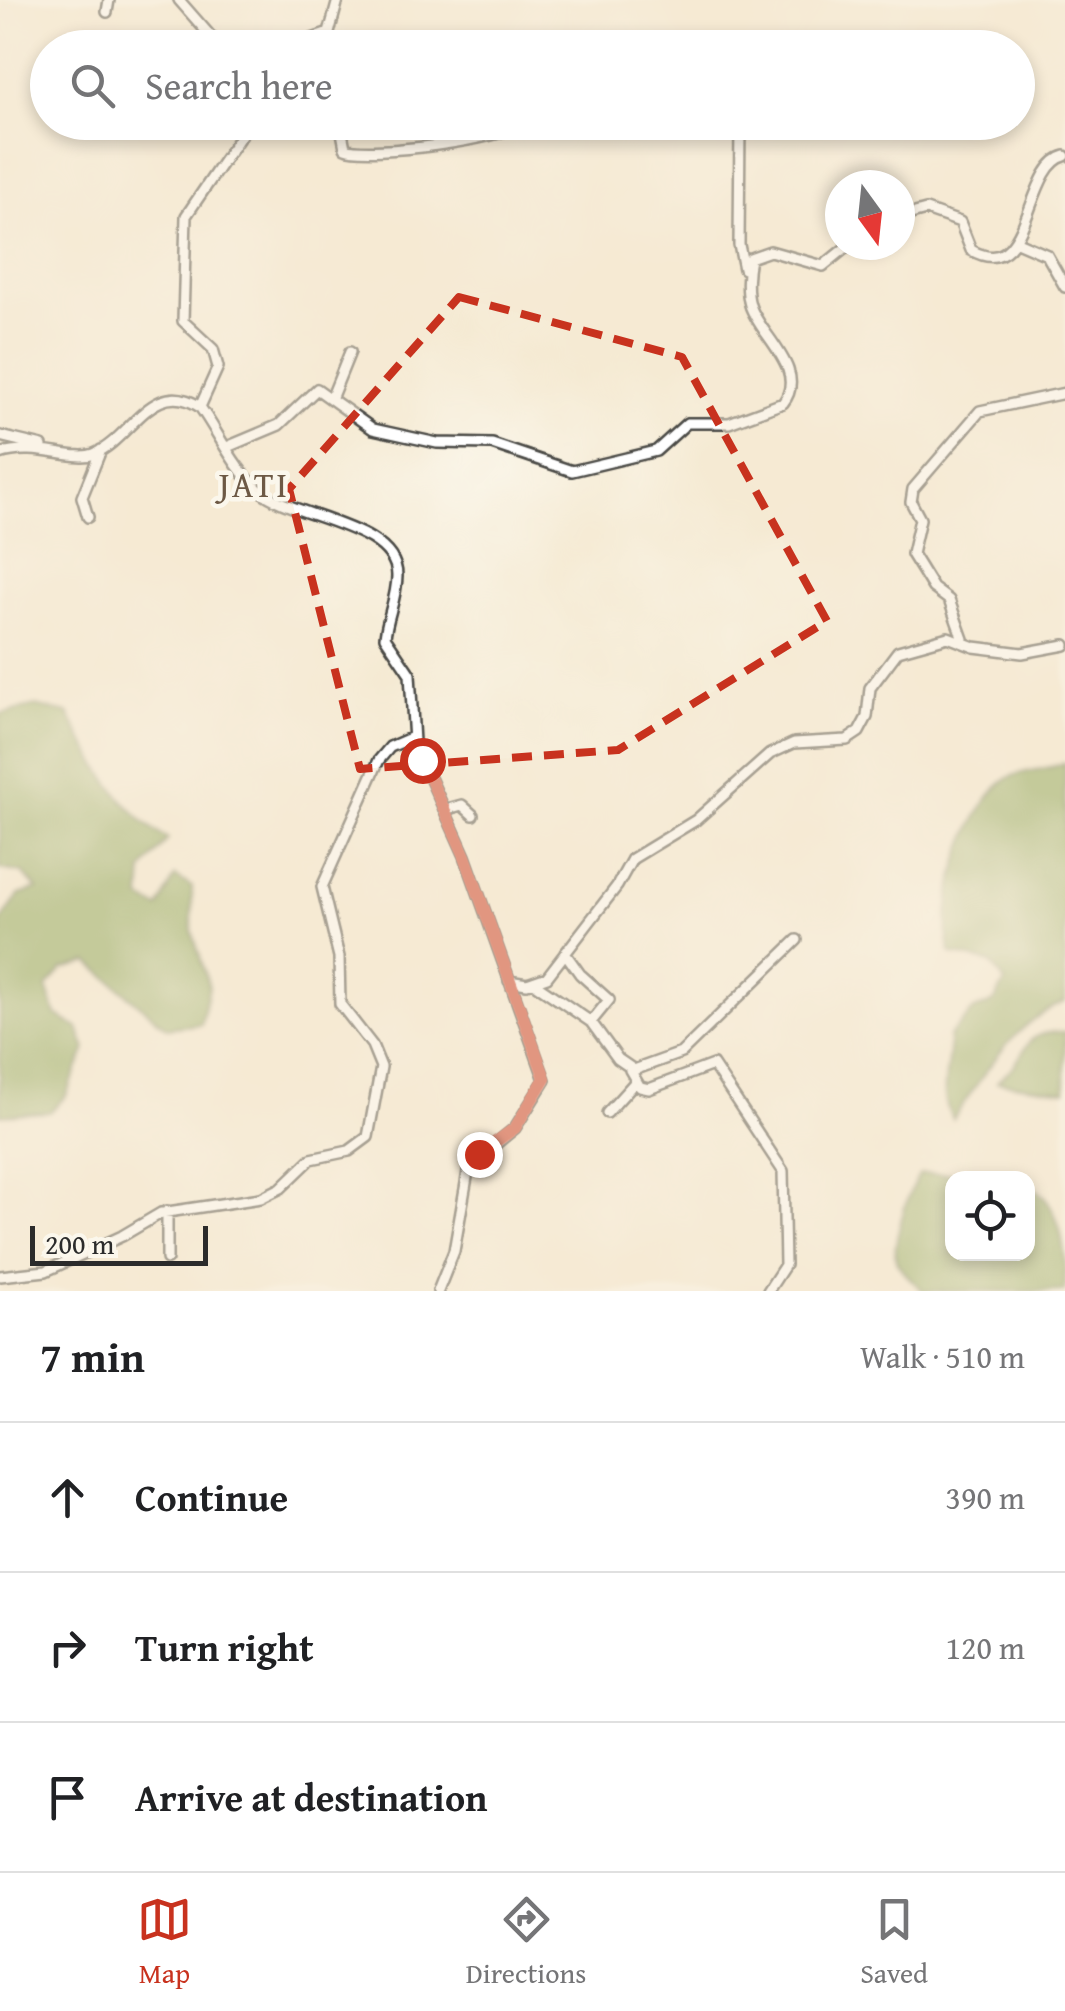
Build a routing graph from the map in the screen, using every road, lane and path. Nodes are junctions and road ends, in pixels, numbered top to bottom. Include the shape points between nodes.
1 (109, 0) edge
2 (179, 0) edge
3 (338, 0) edge
4 (107, 12) dead end
5 (205, 30) edge
6 (330, 30) edge
7 (237, 140) edge
8 (342, 140) edge
9 (468, 140) edge
10 (740, 140) edge
11 (1065, 156) edge
12 (915, 213) edge
13 (1017, 242) junction
14 (830, 260) edge
15 (748, 279) junction
16 (1065, 287) edge
17 (350, 352) dead end
18 (1065, 393) edge
19 (331, 399) junction
20 (200, 406) junction
21 (0, 436) edge
22 (227, 447) junction
23 (49, 449) junction
24 (101, 450) junction
25 (0, 454) edge
26 (88, 516) dead end
27 (962, 640) junction
28 (1065, 645) edge
29 (413, 737) junction
30 (444, 810) junction
31 (473, 814) dead end
32 (798, 940) dead end
33 (566, 953) junction
34 (509, 981) junction
35 (534, 984) junction
36 (591, 1022) junction
37 (630, 1070) junction
38 (636, 1081) junction
39 (607, 1113) dead end
40 (168, 1211) junction
41 (168, 1259) dead end
42 (0, 1276) edge
43 (438, 1291) edge
44 (768, 1291) edge

1 - 4 street
2 - 5 street
3 - 6 street
7 - 20 street via 194,198 184,227 182,321 212,349 218,367
8 - 9 street via 348,150 393,153
10 - 15 street via 739,245
11 - 13 street via 1046,173
12 - 13 street via 926,210 960,222 968,246 981,255
13 - 16 street via 1047,254
14 - 15 street via 819,266 759,252 750,258
15 - 19 street via 751,308 780,351 788,396 772,410 729,423 687,423 656,451 640,456 572,471 492,444 437,443 373,429
17 - 19 street
18 - 27 street via 980,411 913,489 920,519 912,554 949,600
19 - 22 street via 312,390 279,426
20 - 22 street
20 - 24 street via 185,399 158,401
21 - 23 street
22 - 29 street via 262,492 305,515 347,526 390,555 397,578 385,638 412,680
23 - 24 street via 84,456
23 - 25 street
24 - 26 street via 82,498
27 - 28 street via 1022,653
27 - 33 street via 940,638 898,651 870,688 859,732 770,754 696,820 632,859
29 - 30 street
29 - 40 street via 380,760 322,883 340,965 338,1000 381,1067 370,1135 354,1149 311,1158 269,1195
30 - 31 street via 462,805
30 - 34 street
32 - 37 street via 682,1053
33 - 35 street
33 - 36 street via 609,1000
34 - 35 street
34 - 43 street via 545,1082 515,1128 469,1166 454,1252
35 - 36 street
36 - 37 street
37 - 38 street
38 - 39 street
38 - 44 street via 653,1088 713,1065 776,1157 786,1187 785,1265
40 - 41 street
40 - 42 street via 46,1271

